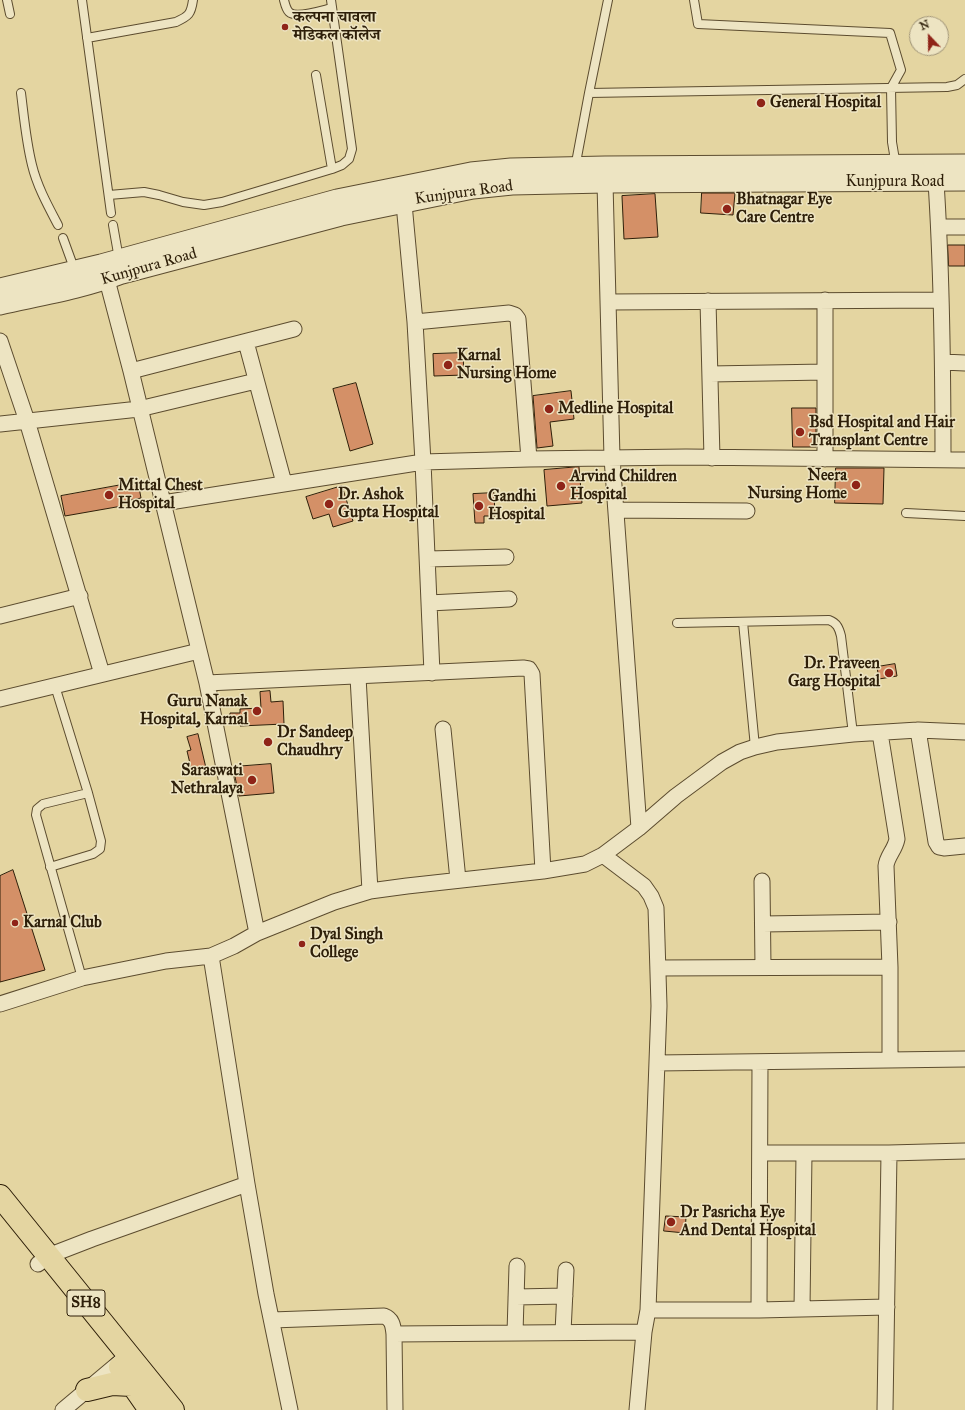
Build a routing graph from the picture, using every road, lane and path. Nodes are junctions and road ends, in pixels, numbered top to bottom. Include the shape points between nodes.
1 (7, 0) edge
2 (82, 0) edge
3 (193, 0) edge
4 (284, 0) edge
5 (608, 0) edge
6 (694, 0) edge
7 (332, 4) edge
8 (10, 14) dead end
9 (87, 38) junction
10 (316, 75) dead end
11 (965, 79) edge
12 (891, 88) junction
13 (589, 92) junction
14 (21, 93) dead end
15 (965, 164) edge
16 (332, 170) junction
17 (896, 173) junction
18 (574, 175) junction
19 (965, 181) edge
20 (936, 182) junction
21 (605, 183) junction
22 (403, 194) junction
23 (109, 195) junction
24 (111, 213) dead end
25 (58, 225) dead end
26 (113, 225) dead end
27 (939, 227) junction
28 (965, 227) edge
29 (63, 238) dead end
30 (116, 270) junction
31 (78, 278) junction
32 (0, 288) edge
33 (825, 300) junction
34 (941, 300) junction
35 (708, 301) junction
36 (609, 302) junction
37 (0, 305) edge
38 (415, 322) junction
39 (294, 329) dead end
40 (0, 341) edge
41 (246, 342) junction
42 (943, 362) junction
43 (965, 363) edge
44 (131, 371) junction
45 (825, 372) junction
46 (710, 374) junction
47 (256, 381) junction
48 (139, 409) junction
49 (27, 421) junction
50 (0, 424) edge
51 (612, 458) junction
52 (712, 458) junction
53 (529, 459) junction
54 (825, 459) junction
55 (943, 459) junction
56 (965, 460) edge
57 (423, 462) junction
58 (284, 483) junction
59 (163, 503) junction
60 (616, 510) junction
61 (747, 511) dead end
62 (906, 513) dead end
63 (965, 516) edge
64 (506, 557) dead end
65 (428, 558) junction
66 (80, 596) junction
67 (509, 599) dead end
68 (429, 603) junction
69 (0, 616) edge
70 (743, 622) junction
71 (677, 623) dead end
72 (199, 651) junction
73 (432, 673) junction
74 (102, 674) junction
75 (358, 677) junction
76 (207, 683) junction
77 (56, 686) junction
78 (0, 700) edge
79 (443, 729) dead end
80 (918, 730) junction
81 (965, 732) edge
82 (880, 733) junction
83 (853, 734) junction
84 (755, 747) junction
85 (88, 793) junction
86 (639, 828) junction
87 (965, 846) edge
88 (603, 855) junction
89 (50, 867) junction
90 (543, 871) junction
91 (458, 880) junction
92 (762, 881) dead end
93 (370, 891) junction
94 (889, 922) junction
95 (763, 924) junction
96 (257, 933) junction
97 (211, 956) junction
98 (763, 967) junction
99 (890, 967) junction
100 (658, 968) junction
101 (82, 978) junction
102 (0, 1004) edge
103 (965, 1059) edge
104 (890, 1060) junction
105 (760, 1062) junction
106 (658, 1063) junction
107 (965, 1152) edge
108 (760, 1153) junction
109 (804, 1153) junction
110 (889, 1153) junction
111 (247, 1184) junction
112 (0, 1196) edge
113 (0, 1216) edge
114 (43, 1260) junction
115 (517, 1266) dead end
116 (566, 1270) dead end
117 (565, 1296) junction
118 (516, 1297) junction
119 (887, 1307) junction
120 (802, 1309) junction
121 (648, 1310) junction
122 (759, 1310) junction
123 (272, 1320) junction
124 (563, 1332) junction
125 (644, 1332) junction
126 (515, 1333) junction
127 (394, 1334) junction
128 (123, 1360) junction
129 (132, 1384) junction
130 (87, 1390) junction
131 (63, 1410) edge
132 (150, 1410) edge
133 (173, 1410) edge
134 (290, 1410) edge
135 (396, 1410) edge
136 (637, 1410) edge
137 (885, 1410) edge

1 - 8 lane
2 - 9 lane
3 - 9 lane via 192,11 176,22
4 - 7 lane via 290,13 297,16
5 - 13 lane
6 - 12 lane via 698,24 890,33 901,70
7 - 16 lane via 352,149 349,159
9 - 23 lane
10 - 16 lane
11 - 12 lane via 947,87
12 - 13 lane
12 - 17 lane via 892,142
13 - 18 lane
14 - 25 lane via 32,165 42,194
15 - 17 street, Kunjpura Road
16 - 23 lane via 222,202 183,202 144,192
17 - 18 street, Kunjpura Road
17 - 20 street, Kunjpura Road
17 - 21 street, Kunjpura Road
18 - 21 street, Kunjpura Road
18 - 22 street, Kunjpura Road via 512,185
19 - 20 street, Kunjpura Road
20 - 27 street
21 - 36 street
22 - 30 street, Kunjpura Road via 341,216
22 - 38 street
23 - 24 lane
26 - 30 lane
27 - 28 street
27 - 34 street
29 - 31 lane
30 - 31 street, Kunjpura Road
30 - 44 street
31 - 32 street, Kunjpura Road
31 - 37 street, Kunjpura Road
33 - 34 street
33 - 35 street
33 - 45 street
34 - 42 street
35 - 36 street
35 - 46 street
36 - 51 street
38 - 53 street via 510,313 515,315 518,319
38 - 57 street
39 - 41 street
40 - 49 street
41 - 44 street
41 - 47 street
42 - 43 street
42 - 55 street
44 - 48 street
45 - 46 street
45 - 54 street
46 - 52 street
47 - 48 street
47 - 58 street
48 - 49 street
48 - 59 street
49 - 50 street
49 - 66 street
51 - 52 street
51 - 53 street
51 - 60 street
52 - 54 street
53 - 57 street
54 - 55 street
55 - 56 street
57 - 58 street
57 - 65 street
58 - 59 street
59 - 72 street
60 - 61 street
60 - 86 street
62 - 63 lane
64 - 65 street
65 - 68 street
66 - 69 street
66 - 74 street
67 - 68 street
68 - 73 street
70 - 71 lane
70 - 83 lane via 835,622 841,636
70 - 84 lane
72 - 74 street
72 - 76 street
73 - 75 street
73 - 90 street via 523,668 529,669 532,674
74 - 77 street
75 - 76 street
75 - 93 street
76 - 96 street
77 - 78 street
77 - 85 lane
79 - 91 street
80 - 81 street
80 - 82 street
80 - 87 street via 936,842 939,847 944,848
82 - 83 street
82 - 94 street via 897,839 896,846 887,860
83 - 84 street via 777,742
84 - 86 street via 722,762 676,796
85 - 89 lane via 101,841 100,849 93,854
85 - 89 lane via 43,804 37,809 36,815
86 - 88 street
88 - 90 street via 585,864
88 - 100 street via 644,886 652,896 656,908
89 - 101 lane
90 - 91 street
91 - 93 street
92 - 95 street
93 - 96 street via 334,902
94 - 95 street
94 - 99 street
95 - 98 street
96 - 97 street
97 - 101 street via 166,961
97 - 111 street
98 - 99 street
98 - 100 street
99 - 104 street
100 - 106 street
101 - 102 street
103 - 104 street
104 - 105 street
105 - 106 street
105 - 108 street
106 - 121 street
107 - 110 street
108 - 109 street
108 - 122 street
109 - 110 street
109 - 120 street
110 - 119 street
111 - 114 street via 92,1239
111 - 123 street
112 - 114 main road, SH8
113 - 114 main road, SH8
114 - 128 main road, SH8
115 - 118 street
116 - 117 street
117 - 118 street
117 - 124 street
118 - 126 street
119 - 120 street
119 - 137 street
120 - 122 street
121 - 122 street
121 - 125 street
123 - 127 street via 384,1316 392,1323
123 - 134 street
124 - 125 street
124 - 126 street
125 - 136 street
126 - 127 street
127 - 135 street
128 - 129 main road, SH8
128 - 130 street
128 - 133 main road, SH8
129 - 130 main road via 106,1385
129 - 132 main road, SH8
130 - 131 street

